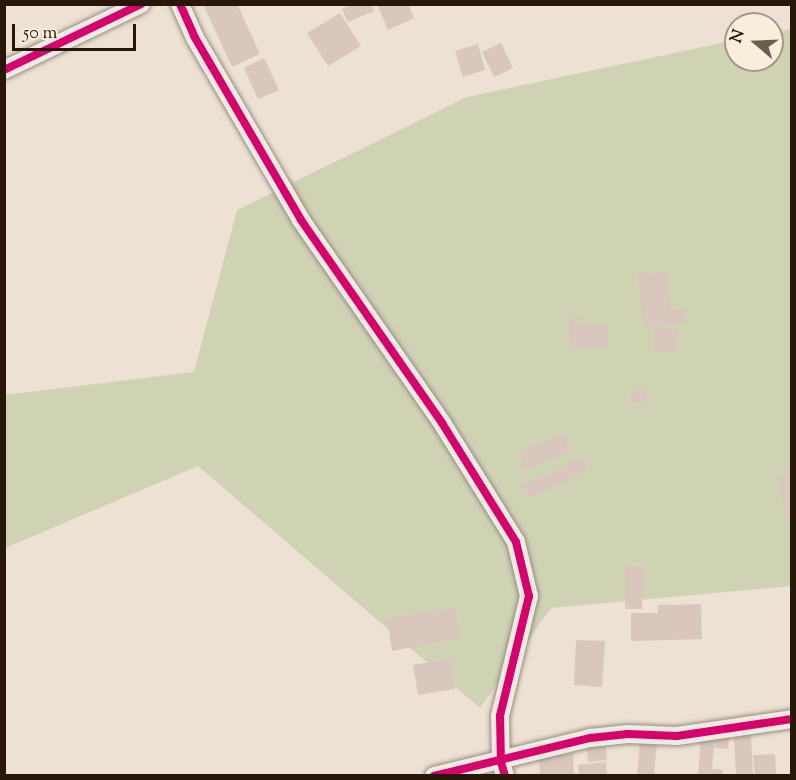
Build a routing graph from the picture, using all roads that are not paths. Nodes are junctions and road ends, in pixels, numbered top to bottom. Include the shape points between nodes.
1 (141, 4) edge
2 (180, 4) edge
3 (4, 70) edge
4 (792, 719) edge
5 (503, 769) edge
6 (434, 776) edge

1 - 3 street
2 - 5 street via 194,36 301,220 442,423 516,542 529,596 500,716
4 - 5 street via 677,736 628,734 590,738
5 - 6 street

